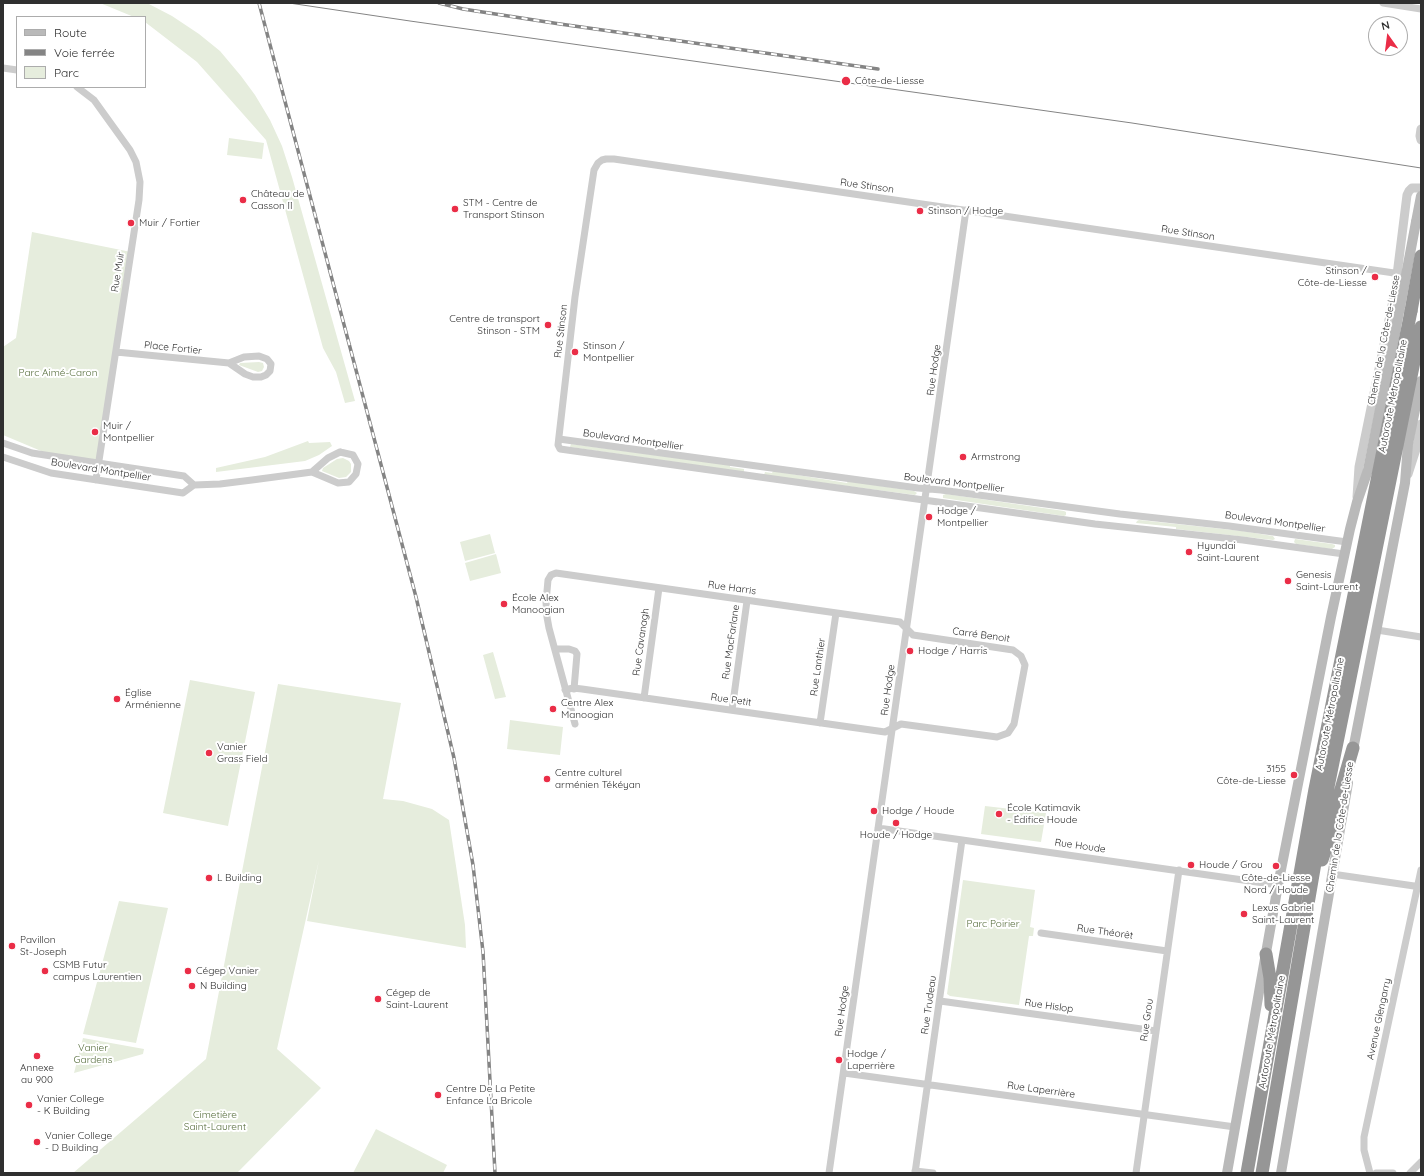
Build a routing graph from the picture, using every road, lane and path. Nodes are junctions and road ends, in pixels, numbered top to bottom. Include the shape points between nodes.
1 (1383, 3) edge
2 (1421, 9) edge
3 (3, 68) edge
4 (16, 70) edge
5 (78, 88) edge
6 (1421, 129) edge
7 (1421, 140) edge
8 (1421, 188) edge
9 (1421, 196) edge
10 (966, 210) junction
11 (1421, 256) edge
12 (1397, 273) junction
13 (1421, 279) edge
14 (1421, 327) edge
15 (116, 352) junction
16 (229, 363) junction
17 (1421, 381) edge
18 (1421, 424) edge
19 (558, 439) junction
20 (3, 443) edge
21 (560, 449) joint
22 (3, 457) edge
23 (99, 463) junction
24 (312, 472) junction
25 (96, 480) junction
26 (1405, 483) junction
27 (194, 485) junction
28 (927, 489) junction
29 (925, 499) junction
30 (1357, 502) junction
31 (1347, 542) junction
32 (1344, 554) junction
33 (659, 588) junction
34 (747, 601) junction
35 (836, 613) junction
36 (907, 629) junction
37 (1377, 630) junction
38 (1421, 637) edge
39 (555, 650) junction
40 (574, 688) junction
41 (566, 690) junction
42 (644, 698) junction
43 (732, 710) junction
44 (820, 723) junction
45 (575, 724) dead end
46 (892, 728) junction
47 (1353, 748) junction
48 (878, 828) junction
49 (962, 840) junction
50 (1179, 870) junction
51 (1421, 870) edge
52 (1332, 874) junction
53 (1278, 885) junction
54 (1419, 887) edge
55 (1312, 890) junction
56 (1041, 933) dead end
57 (1167, 951) junction
58 (1266, 954) junction
59 (940, 1001) junction
60 (1273, 1029) junction
61 (1156, 1031) junction
62 (844, 1073) junction
63 (928, 1084) junction
64 (1144, 1115) junction
65 (1235, 1128) junction
66 (1421, 1162) edge
67 (915, 1172) edge
68 (829, 1173) edge
69 (933, 1173) edge
70 (1136, 1173) edge
71 (1227, 1173) edge
72 (1247, 1173) edge
73 (1262, 1173) edge
74 (1281, 1173) edge
75 (1370, 1173) edge
76 (1376, 1173) edge
77 (1393, 1173) edge
78 (1410, 1173) edge

1 - 2 street
3 - 4 street
5 - 15 street, Rue Muir via 94,100 105,114 130,150 139,172 140,192
6 - 7 street
8 - 12 street, Chemin de la Côte-de-Liesse via 1412,188 1408,191
9 - 30 main road, Chemin de la Côte-de-Liesse, bridge via 1368,470
10 - 12 street, Rue Stinson
10 - 19 street, Rue Stinson via 619,159 606,159 600,162 594,169
10 - 28 street, Rue Hodge
11 - 60 highway, Autoroute Métropolitaine, bridge via 1315,788
12 - 13 street, Rue Stinson
12 - 30 street, Chemin de la Côte-de-Liesse via 1359,467
14 - 55 highway, Autoroute Métropolitaine via 1328,787
15 - 16 street, Place Fortier
15 - 23 street, Rue Muir
16 - 16 street, Place Fortier via 253,377 266,375 271,364 259,356 244,357
17 - 26 main road, Chemin de la Côte-de-Liesse via 1408,444
18 - 26 street, Chemin de la Côte-de-Liesse
19 - 21 street, Rue Stinson
19 - 28 street, Boulevard Montpellier
20 - 23 street, Boulevard Montpellier via 32,453
21 - 29 street, Boulevard Montpellier
22 - 25 street, Boulevard Montpellier via 51,473
23 - 25 street, Rue Muir
23 - 27 street, Boulevard Montpellier via 184,476
24 - 24 street via 333,482 344,483 353,479 358,464 353,455 340,452 328,458
24 - 27 street, Boulevard Montpellier
25 - 27 street, Boulevard Montpellier via 183,493
26 - 37 main road, Chemin de la Côte-de-Liesse
28 - 29 street, Rue Hodge
28 - 31 street, Boulevard Montpellier
29 - 32 street, Boulevard Montpellier via 1103,525
29 - 36 street, Rue Hodge
30 - 31 main road, Chemin de la Côte-de-Liesse
31 - 32 main road, Chemin de la Côte-de-Liesse
32 - 53 main road, Chemin de la Côte-de-Liesse
33 - 34 street, Rue Harris
33 - 39 street, Rue Harris via 558,573 551,575 547,581 546,607 547,622
33 - 42 street, Rue Cavanagh
34 - 35 street, Rue Harris
34 - 43 street, Rue MacFarlane
35 - 36 street, Rue Harris via 900,622
35 - 44 street, Rue Lanthier
36 - 46 street, Rue Hodge
36 - 46 street, Carré Benoit via 913,635 1013,650 1022,658 1025,670 1014,724 1005,734 992,736 901,724
37 - 38 street
37 - 47 main road, Chemin de la Côte-de-Liesse
39 - 40 street via 565,648 577,652
39 - 41 street
40 - 41 street, Rue Petit
40 - 42 street, Rue Petit
41 - 45 street
42 - 43 street, Rue Petit
43 - 44 street, Rue Petit
44 - 46 street, Rue Petit via 884,732
46 - 48 street, Rue Hodge
47 - 52 main road, Chemin de la Côte-de-Liesse
47 - 55 highway via 1329,839
48 - 49 street, Rue Houde
48 - 62 street, Rue Hodge
49 - 50 street, Rue Houde
49 - 59 street, Rue Trudeau
50 - 53 street, Rue Houde
50 - 57 street, Rue Grou
51 - 54 street, Avenue Glengarry
52 - 54 street
52 - 74 main road, Chemin de la Côte-de-Liesse
53 - 58 main road, Chemin de la Côte-de-Liesse
54 - 75 street, Avenue Glengarry via 1364,1137 1364,1150
55 - 73 highway, Autoroute Métropolitaine
56 - 57 street, Rue Théorêt
57 - 61 street, Rue Grou
58 - 60 highway
58 - 65 main road, Chemin de la Côte-de-Liesse
59 - 61 street, Rue Hislop
59 - 63 street, Rue Trudeau
60 - 72 highway, Autoroute Métropolitaine
61 - 64 street, Rue Grou
62 - 63 street, Rue Laperrière
62 - 68 street, Rue Hodge
63 - 64 street, Rue Laperrière
63 - 67 street, Rue Trudeau
64 - 65 street, Rue Laperrière
64 - 70 street, Rue Grou
65 - 71 main road, Chemin de la Côte-de-Liesse
66 - 78 street
67 - 69 street
76 - 77 street

